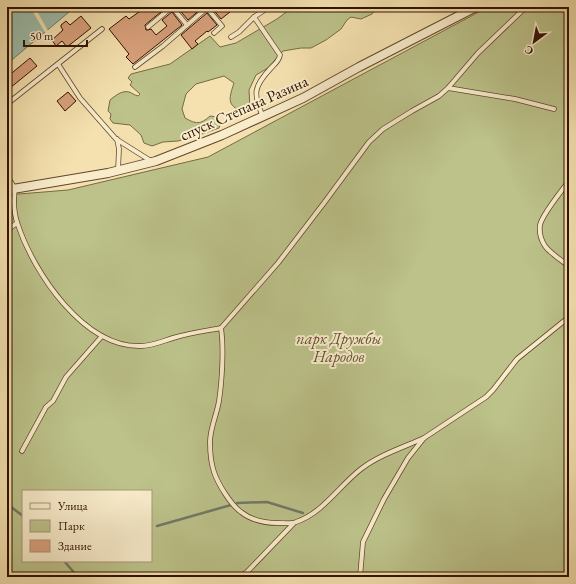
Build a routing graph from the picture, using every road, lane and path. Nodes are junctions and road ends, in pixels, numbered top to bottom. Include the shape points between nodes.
1 (172, 7) edge
2 (269, 7) edge
3 (476, 7) edge
4 (526, 7) edge
5 (207, 8) edge
6 (254, 17) junction
7 (187, 25) junction
8 (148, 27) dead end
9 (102, 29) dead end
10 (214, 33) dead end
11 (231, 37) dead end
12 (58, 64) junction
13 (135, 67) dead end
14 (448, 88) junction
15 (7, 104) edge
16 (554, 109) dead end
17 (263, 118) junction
18 (116, 139) junction
19 (151, 162) junction
20 (118, 170) junction
21 (7, 175) edge
22 (569, 181) edge
23 (11, 189) edge
24 (17, 223) junction
25 (7, 230) edge
26 (569, 266) edge
27 (569, 317) edge
28 (221, 328) junction
29 (102, 336) junction
30 (424, 438) junction
31 (22, 451) dead end
32 (294, 523) junction
33 (239, 577) edge
34 (360, 577) edge

1 - 7 lane
1 - 8 lane
2 - 6 lane
3 - 17 street, спуск Степана Разина
4 - 14 lane via 478,53
5 - 7 lane
5 - 10 lane via 222,26
6 - 11 lane via 240,32
6 - 17 lane via 280,55 256,91 256,101
7 - 13 lane
9 - 12 lane
12 - 15 lane
12 - 18 lane via 80,98
14 - 16 lane via 515,99
14 - 28 lane via 383,129 369,142 278,263
17 - 19 street, спуск Степана Разина
18 - 19 lane
18 - 20 lane via 119,149
19 - 20 street, спуск Степана Разина
20 - 23 street, спуск Степана Разина
21 - 23 lane
22 - 26 lane via 542,221 540,232 550,252
23 - 24 lane
24 - 25 lane
24 - 29 lane via 36,264 53,292 80,320
27 - 30 lane via 517,359 486,397
28 - 29 lane via 143,346 125,344
28 - 32 lane via 223,345 219,400 210,441 214,472 241,512 251,518 272,523
29 - 31 lane via 66,377
30 - 32 lane via 363,467 320,508
30 - 34 lane via 408,458 363,542
32 - 33 lane via 247,572

